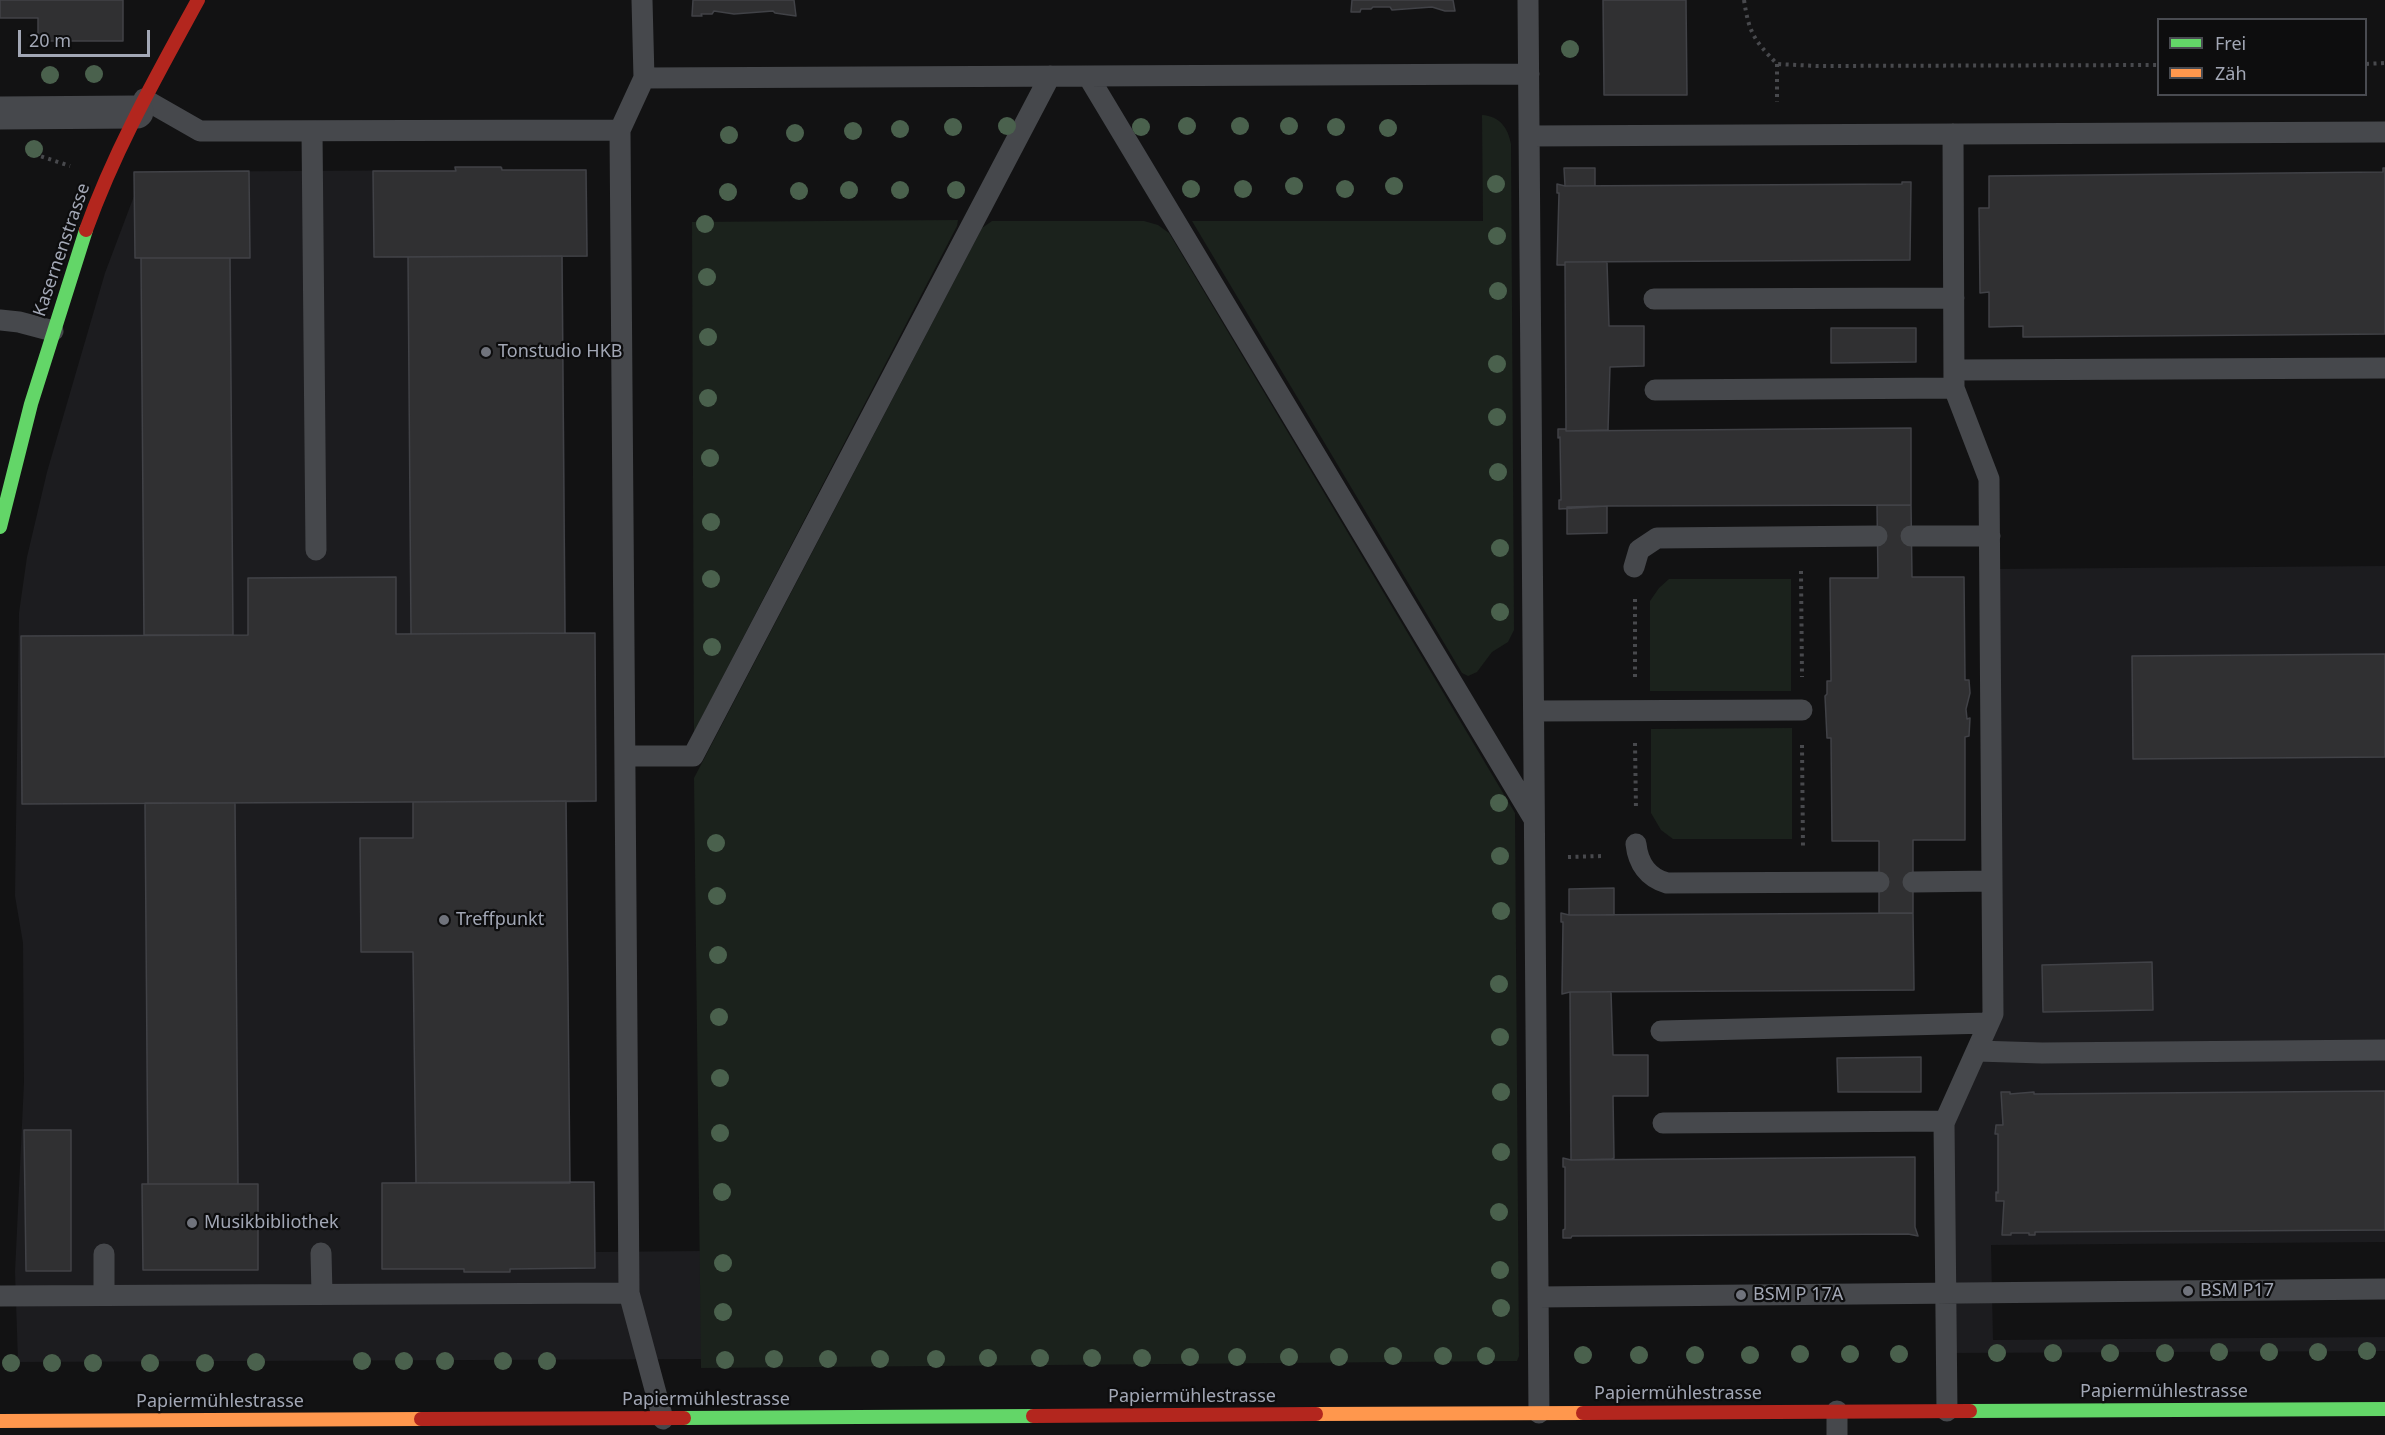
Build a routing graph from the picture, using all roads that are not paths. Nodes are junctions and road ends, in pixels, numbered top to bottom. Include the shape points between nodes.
1 (198, 0) edge
2 (642, 0) edge
3 (1528, 0) edge
4 (1529, 74) junction
5 (1050, 76) junction
6 (1088, 76) junction
7 (644, 78) junction
8 (141, 106) junction
9 (0, 113) edge
10 (620, 130) junction
11 (312, 131) junction
12 (2385, 132) edge
13 (1953, 134) junction
14 (1529, 136) junction
15 (1954, 298) junction
16 (1654, 299) dead end
17 (0, 320) edge
18 (53, 331) junction
19 (2385, 368) edge
20 (1954, 379) junction
21 (1655, 390) dead end
22 (0, 526) edge
23 (1877, 536) dead end
24 (1911, 536) dead end
25 (1990, 536) junction
26 (315, 550) dead end
27 (1634, 567) dead end
28 (1802, 710) dead end
29 (1534, 711) junction
30 (625, 756) junction
31 (1534, 821) junction
32 (1637, 850) road end
33 (1992, 881) junction
34 (1879, 882) dead end
35 (1913, 882) dead end
36 (1989, 1023) junction
37 (1661, 1031) dead end
38 (2385, 1050) edge
39 (1977, 1051) junction
40 (1945, 1121) junction
41 (1663, 1123) dead end
42 (321, 1253) dead end
43 (104, 1254) dead end
44 (2385, 1288) edge
45 (1946, 1292) junction
46 (629, 1293) junction
47 (322, 1294) junction
48 (104, 1295) junction
49 (0, 1296) edge
50 (1538, 1298) junction
51 (2385, 1408) edge
52 (1837, 1411) junction
53 (1947, 1411) junction
54 (1539, 1413) junction
55 (663, 1419) junction
56 (0, 1421) edge
57 (1837, 1435) edge

1 - 8 main road, Kasernenstrasse
2 - 7 lane
3 - 4 lane
4 - 6 lane
4 - 14 lane
5 - 6 lane
5 - 7 lane
5 - 30 lane via 693,756
6 - 31 lane
7 - 10 lane
8 - 9 street
8 - 11 lane via 200,132
8 - 18 main road, Kasernenstrasse via 96,201
10 - 11 lane
10 - 30 lane
11 - 26 lane
12 - 13 lane
13 - 14 lane
13 - 15 lane
14 - 29 lane
15 - 16 lane
15 - 20 lane
17 - 18 lane
18 - 22 main road, Kasernenstrasse
19 - 20 lane
20 - 21 lane
20 - 25 lane via 1989,479
23 - 27 lane via 1657,538 1639,550
24 - 25 lane
25 - 33 lane
28 - 29 lane
29 - 31 lane
30 - 46 lane
31 - 50 lane
32 - 34 lane via 1650,876 1667,883
33 - 35 lane
33 - 36 lane via 1993,1014
36 - 37 lane
36 - 39 lane
38 - 39 lane
39 - 40 lane
40 - 41 lane
40 - 45 lane
42 - 47 lane
43 - 48 lane
44 - 45 lane
45 - 50 lane
45 - 53 lane
46 - 47 lane
46 - 55 lane
47 - 48 lane
48 - 49 lane
50 - 54 lane
51 - 53 main road, Papiermühlestrasse
52 - 53 main road, Papiermühlestrasse
52 - 54 main road, Papiermühlestrasse
52 - 57 lane
54 - 55 main road, Papiermühlestrasse
55 - 56 main road, Papiermühlestrasse

